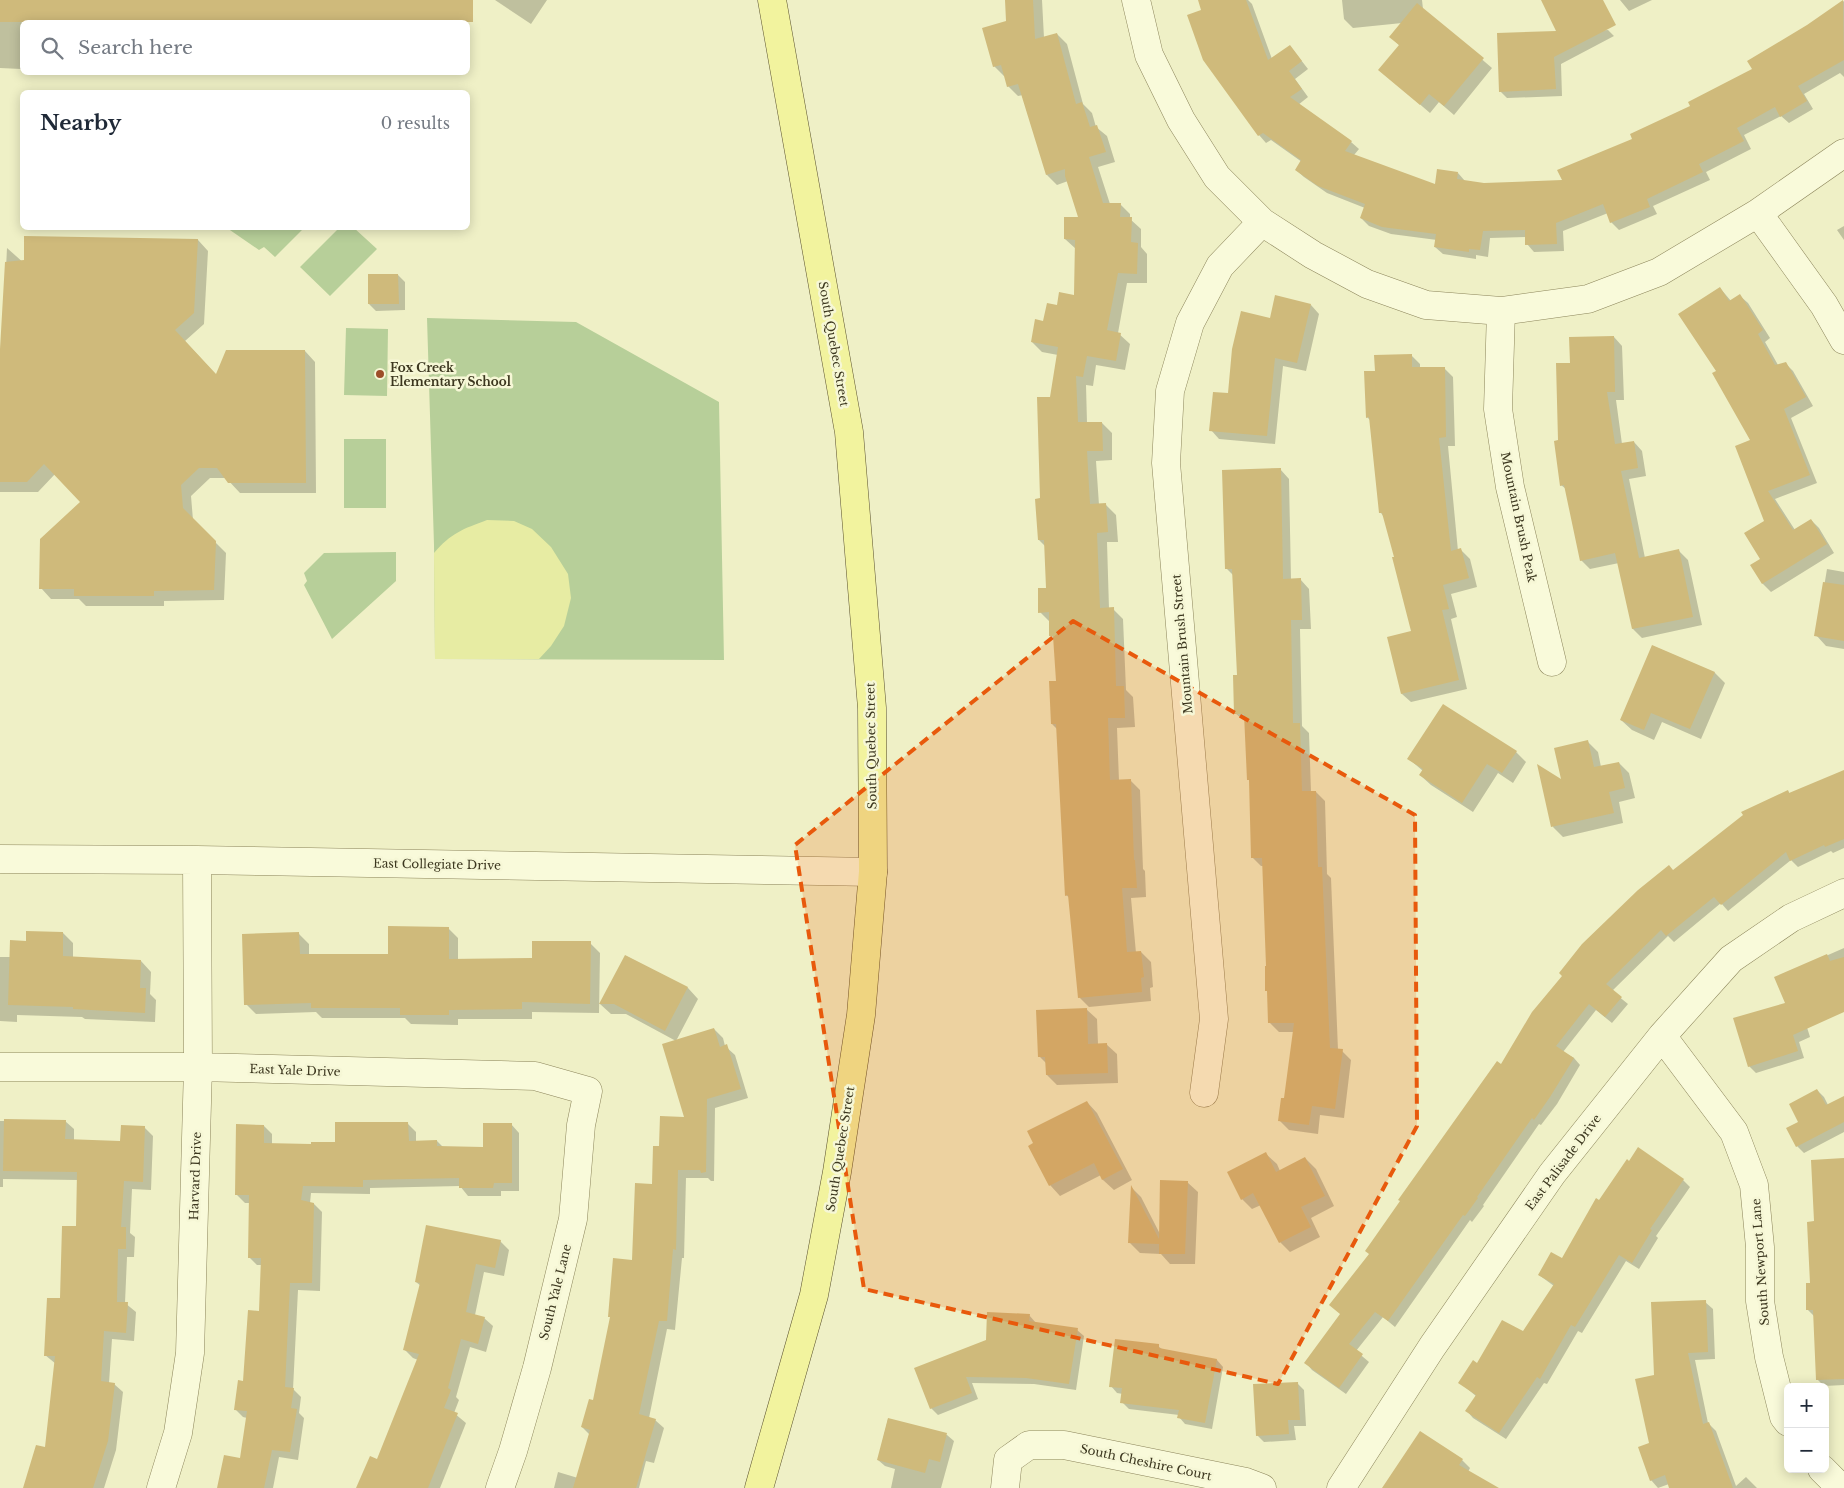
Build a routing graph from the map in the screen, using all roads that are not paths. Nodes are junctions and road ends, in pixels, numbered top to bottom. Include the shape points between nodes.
1 (772, 0) edge
2 (1136, 0) edge
3 (1844, 152) edge
4 (1758, 212) junction
5 (1262, 222) junction
6 (1501, 311) junction
7 (1844, 340) edge
8 (1552, 662) dead end
9 (0, 859) edge
10 (197, 860) junction
11 (873, 872) junction
12 (1844, 893) edge
13 (1662, 1036) junction
14 (0, 1067) edge
15 (198, 1067) junction
16 (588, 1091) joint
17 (1204, 1093) dead end
18 (1784, 1417) edge
19 (1826, 1473) edge
20 (161, 1488) edge
21 (500, 1488) edge
22 (759, 1488) edge
23 (1005, 1488) edge
24 (1262, 1488) edge
25 (1341, 1488) edge
26 (1841, 1488) edge

1 - 11 main road, South Quebec Street via 849,432 872,708
2 - 5 street via 1149,55 1181,120 1217,177
3 - 4 street
4 - 6 street via 1659,272 1588,299
4 - 7 street via 1824,305
5 - 6 street via 1367,284 1426,305
5 - 17 street, Mountain Brush Street via 1220,266 1190,323 1170,391 1166,463 1214,1019
6 - 8 street, Mountain Brush Peak via 1498,409 1510,487
9 - 10 street, East Collegiate Drive
10 - 11 street, East Collegiate Drive
10 - 15 street, Harvard Drive
11 - 22 main road, South Quebec Street via 861,1015 836,1182 814,1295
12 - 13 street, East Palisade Drive via 1791,918 1731,960
13 - 18 street, South Newport Lane via 1734,1132 1754,1185 1760,1247 1760,1301 1769,1358
13 - 25 street, East Palisade Drive via 1552,1174 1432,1347
14 - 15 street, East Yale Drive
15 - 16 street, East Yale Drive via 535,1076
15 - 20 street, Harvard Drive via 190,1353 178,1434
16 - 21 street, South Yale Lane via 581,1125 573,1219 537,1368
19 - 26 street
23 - 24 street, South Cheshire Court via 1008,1460 1029,1445 1064,1445

